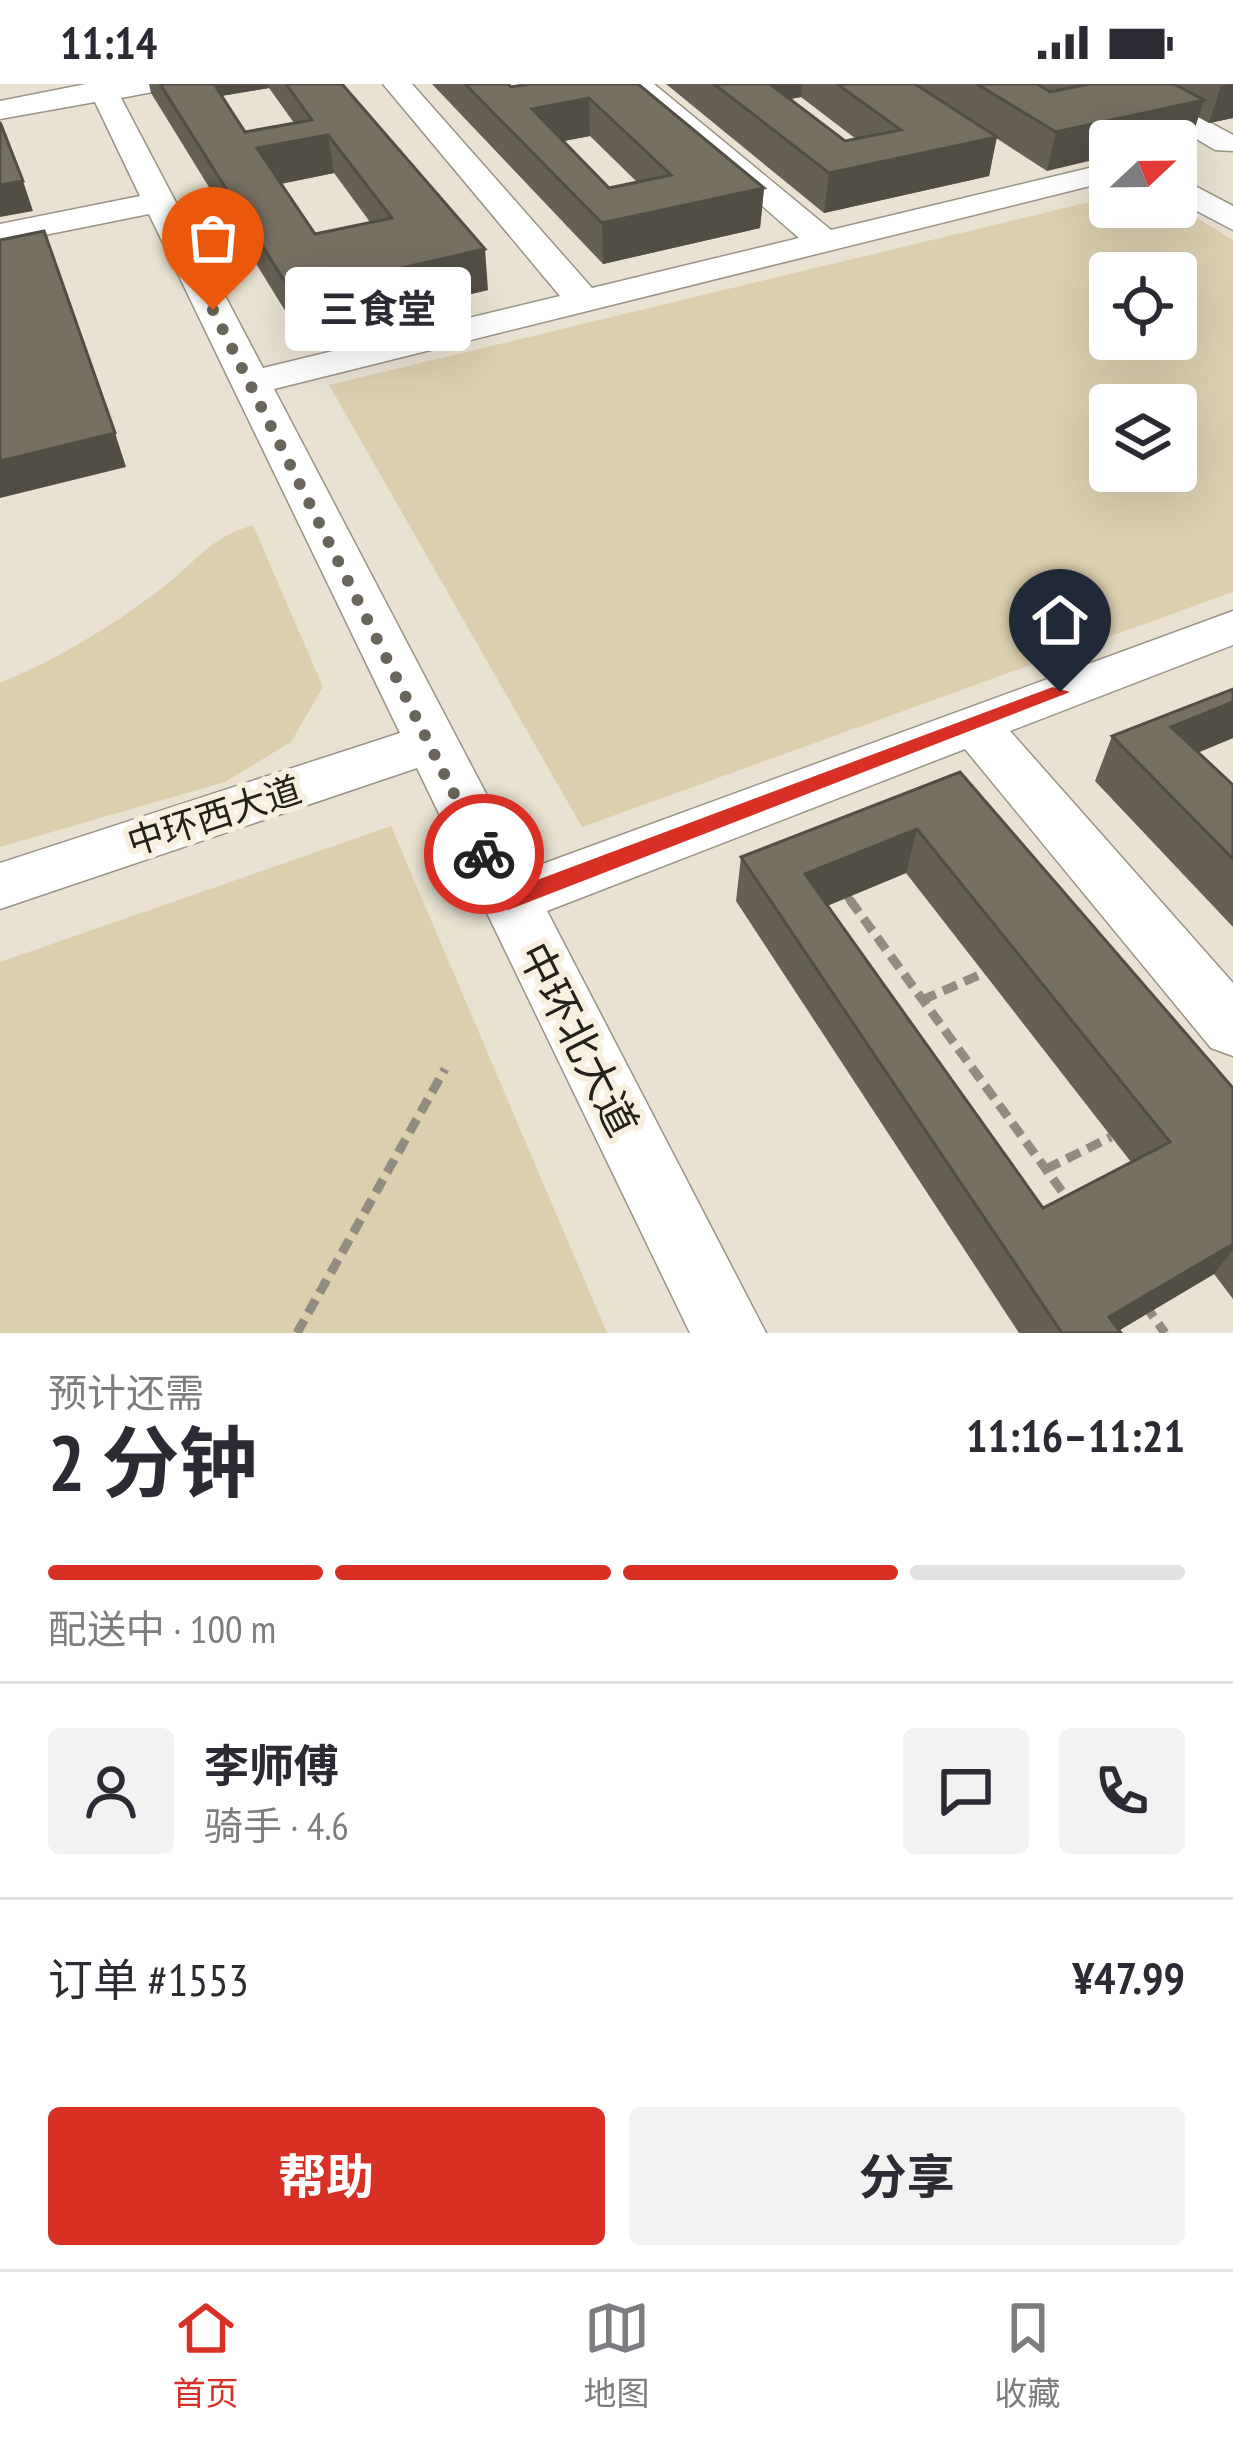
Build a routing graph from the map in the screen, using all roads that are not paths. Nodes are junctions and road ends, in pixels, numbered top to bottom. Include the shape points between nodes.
1 (153, 84) edge
2 (397, 84) edge
3 (637, 84) edge
4 (1118, 84) edge
5 (102, 88) edge
6 (0, 110) edge
7 (1229, 143) edge
8 (1197, 151) edge
9 (998, 164) edge
10 (1089, 177) edge
11 (1037, 190) junction
12 (1197, 199) edge
13 (159, 202) junction
14 (1233, 220) edge
15 (0, 234) edge
16 (824, 242) junction
17 (584, 301) junction
18 (249, 383) junction
19 (1233, 627) edge
20 (974, 724) junction
21 (428, 744) junction
22 (0, 886) edge
23 (508, 901) junction
24 (1233, 1028) edge
25 (729, 1333) edge

1 - 5 street
2 - 17 street
3 - 16 street
4 - 7 street
5 - 6 street
5 - 13 street, 中环北大道
7 - 8 street
9 - 11 street
10 - 11 street
11 - 16 street
12 - 14 street
13 - 15 street
13 - 18 street, 中环北大道
16 - 17 street
17 - 18 street
18 - 21 street, 中环北大道
19 - 20 street
20 - 23 street
20 - 24 street
21 - 22 street, 中环西大道
21 - 23 street, 中环北大道
23 - 25 street, 中环北大道

